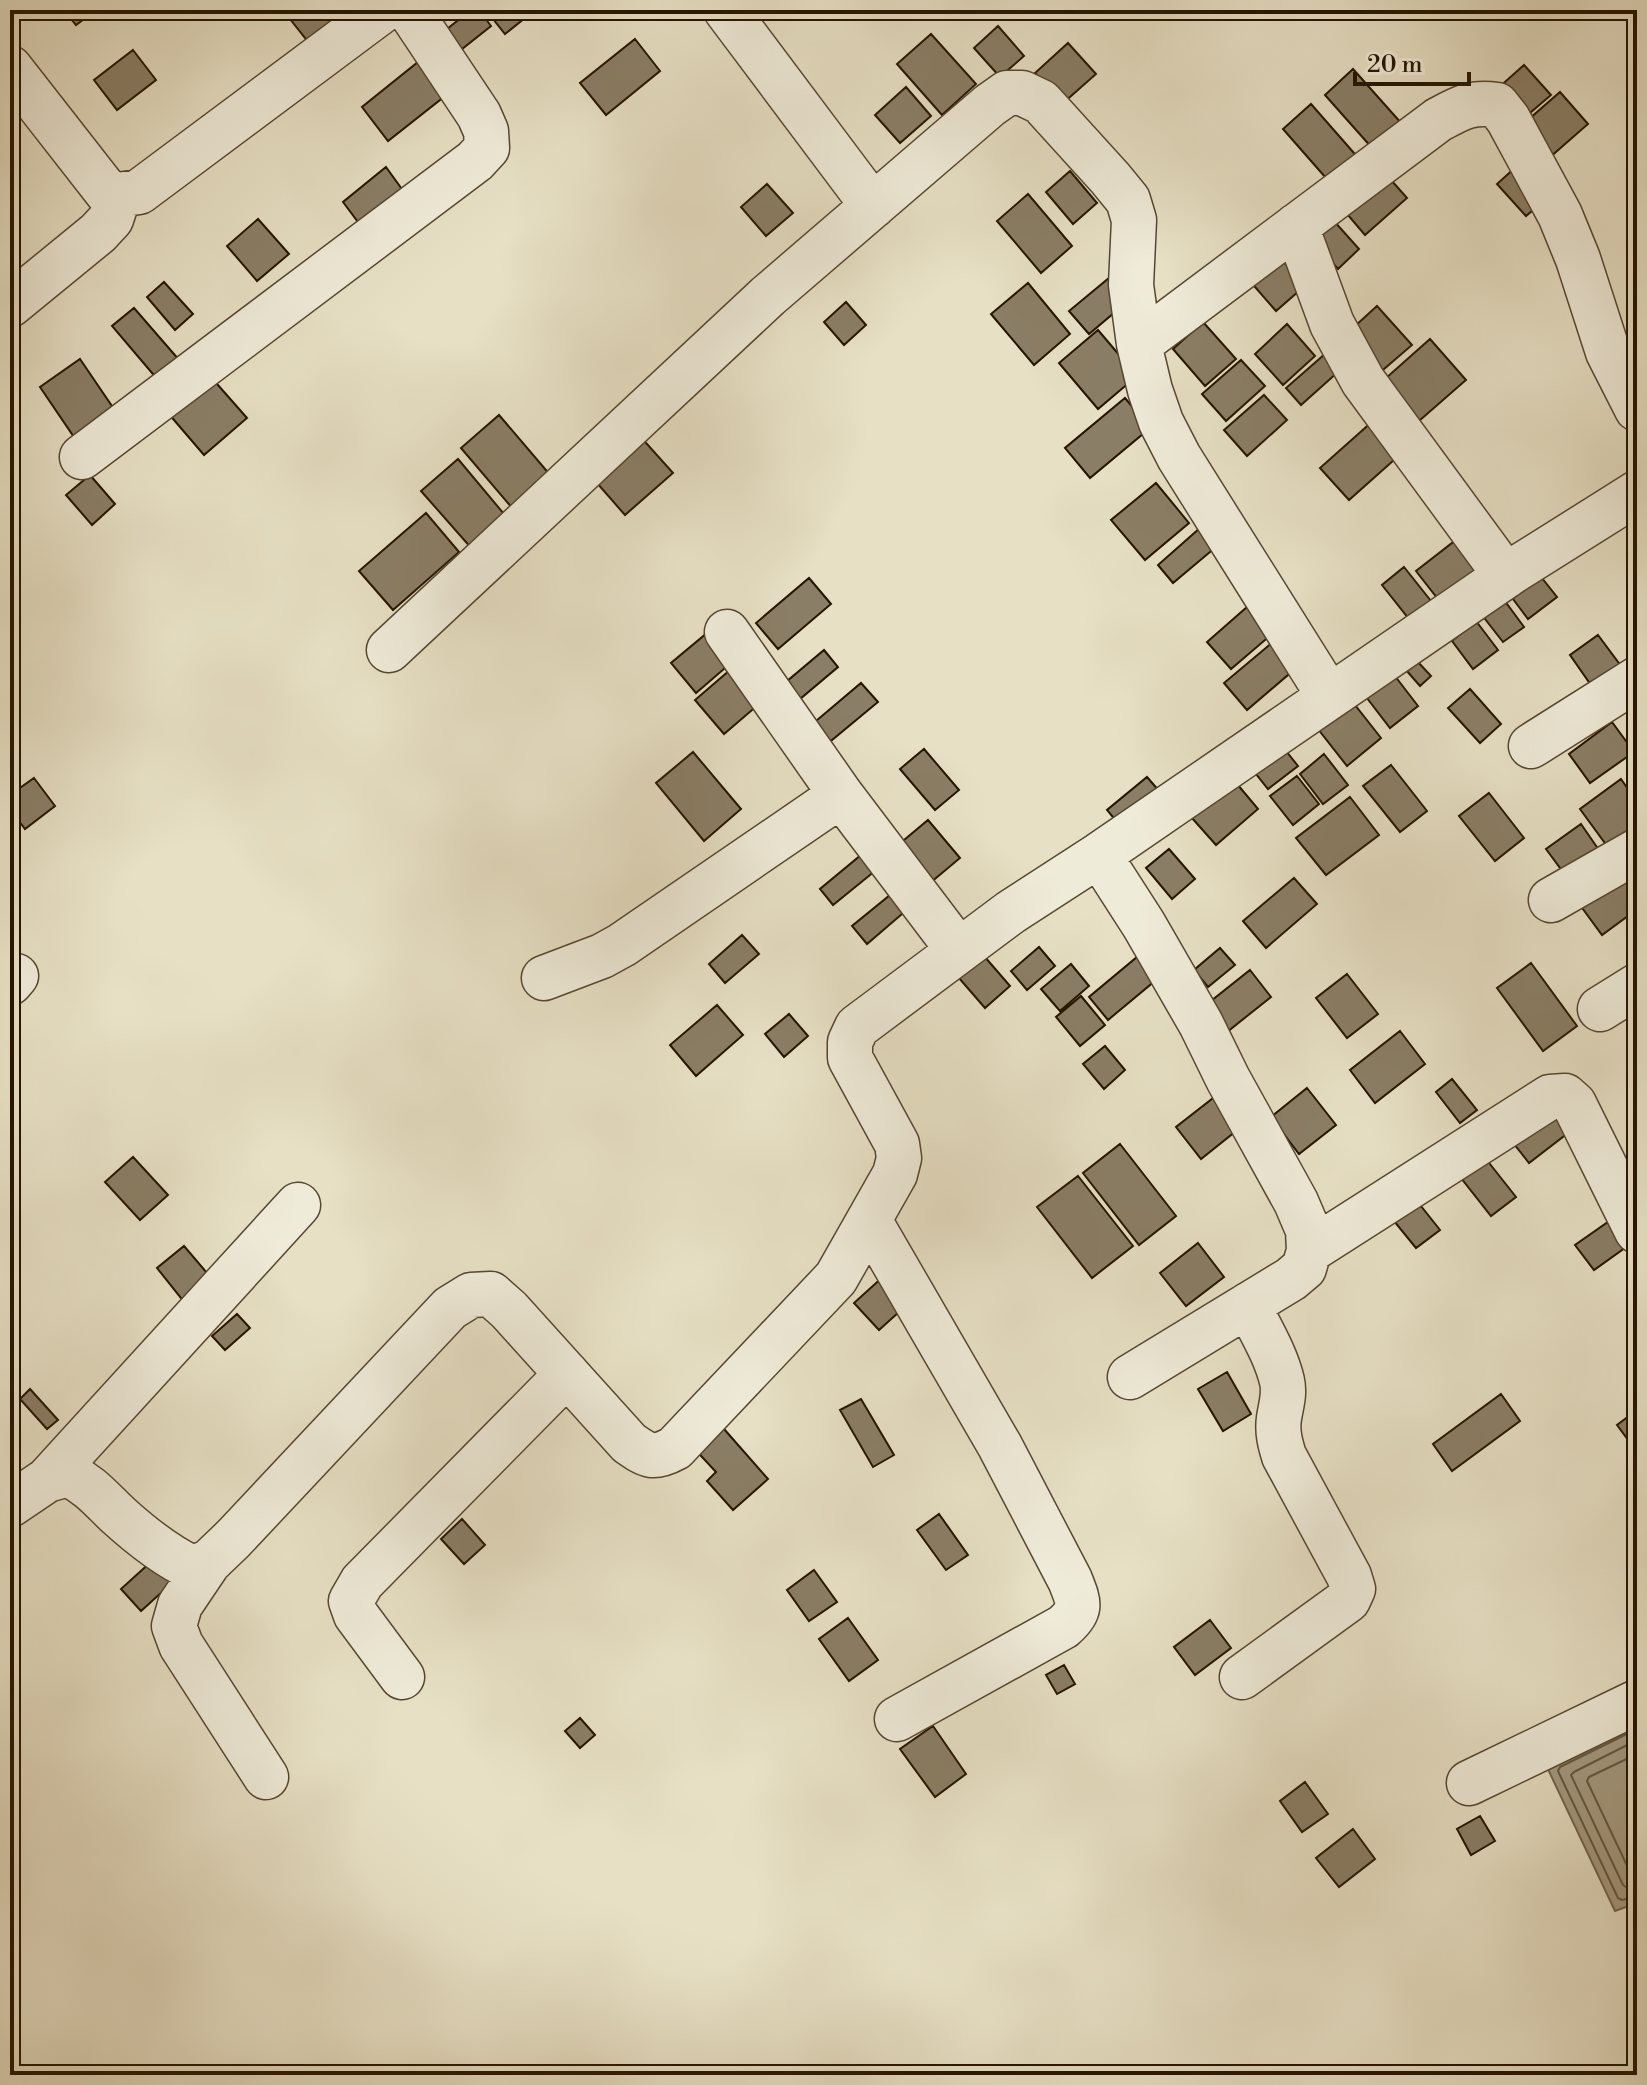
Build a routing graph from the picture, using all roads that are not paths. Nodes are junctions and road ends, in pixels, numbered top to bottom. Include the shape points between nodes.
1 (383, 10) edge
2 (409, 10) edge
3 (726, 10) edge
4 (10, 68) edge
5 (110, 196) junction
6 (873, 206) junction
7 (1296, 226) junction
8 (10, 305) edge
9 (1139, 344) junction
10 (1637, 409) edge
11 (82, 457) dead end
12 (1637, 493) edge
13 (1506, 576) junction
14 (727, 632) dead end
15 (389, 650) dead end
16 (1637, 679) edge
17 (1329, 696) junction
18 (1531, 746) dead end
19 (841, 795) junction
20 (1637, 851) edge
21 (1099, 855) junction
22 (1551, 900) dead end
23 (959, 951) junction
24 (544, 978) dead end
25 (1637, 986) edge
26 (1600, 1009) dead end
27 (298, 1205) dead end
28 (1632, 1206) edge
29 (869, 1220) junction
30 (1309, 1251) junction
31 (1248, 1305) junction
32 (567, 1374) junction
33 (1130, 1377) dead end
34 (47, 1480) junction
35 (10, 1505) edge
36 (209, 1562) junction
37 (402, 1677) dead end
38 (1242, 1677) dead end
39 (1637, 1702) edge
40 (897, 1719) dead end
41 (266, 1777) dead end
42 (1469, 1783) dead end

1 - 5 street via 139,192
2 - 11 street via 479,115 487,148
3 - 6 street
4 - 5 street
5 - 8 street via 115,207 111,219
6 - 9 street via 1007,93 1041,102 1128,200 1134,220 1131,285
6 - 15 street via 768,296
7 - 9 street
7 - 10 street via 1438,120 1463,106 1497,105 1560,215 1608,352
7 - 13 street via 1332,324 1363,381
9 - 17 street via 1161,422 1179,457
12 - 13 street
13 - 17 street
14 - 19 street
16 - 18 street
17 - 21 street
19 - 23 street
19 - 24 street via 622,945
20 - 22 street
21 - 23 street
21 - 30 street via 1201,1024 1296,1202 1308,1230
23 - 29 street via 857,1027 850,1042 850,1058 897,1144 899,1158
25 - 26 street
27 - 34 street
28 - 30 street via 1574,1104 1565,1096 1550,1097
29 - 32 street via 820,1297 675,1448 660,1456 647,1455 629,1443
29 - 40 street via 1000,1446 1079,1603 1063,1627
30 - 31 street via 1304,1268
31 - 33 street
31 - 38 street via 1282,1381 1278,1437 1284,1456 1353,1589 1348,1600
32 - 36 street via 491,1294 471,1295 450,1308
32 - 37 street via 362,1582 351,1601
34 - 35 street
34 - 36 street via 68,1474 175,1560 192,1568
36 - 41 street via 180,1605 174,1626
39 - 42 street

